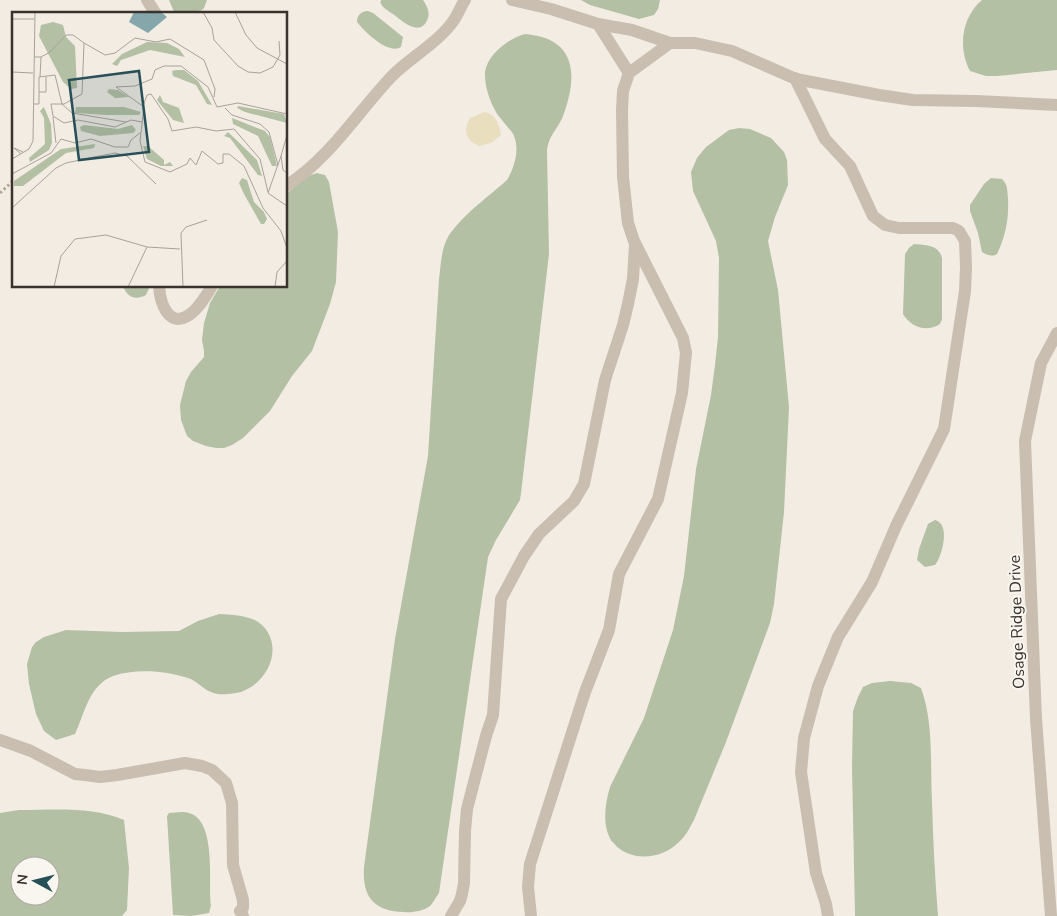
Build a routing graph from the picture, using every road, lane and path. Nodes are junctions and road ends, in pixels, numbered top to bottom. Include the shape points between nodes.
1 (147, 0) edge
2 (465, 0) edge
3 (512, 0) edge
4 (155, 12) edge
5 (598, 24) junction
6 (670, 43) junction
7 (629, 73) junction
8 (795, 78) junction
9 (1057, 105) edge
10 (12, 182) edge
11 (288, 184) edge
12 (0, 193) edge
13 (634, 241) junction
14 (159, 288) edge
15 (211, 288) edge
16 (1057, 333) edge
17 (0, 740) edge
18 (243, 916) edge
19 (451, 916) edge
20 (531, 916) edge
21 (828, 916) edge
22 (1051, 916) edge

1 - 4 street
2 - 11 street via 454,20 392,77 326,152
3 - 5 street
5 - 6 street via 632,30
5 - 7 street
6 - 7 street
6 - 8 street via 695,43 732,51
7 - 13 street via 623,92 622,156 628,223
8 - 9 street via 897,98
8 - 21 street via 825,139 850,166 873,216 885,225 899,228 953,228 962,235 966,249 965,291 942,436 896,526 872,582 838,637 818,686 804,738 801,772 816,873
10 - 12 path
13 - 19 street via 628,304 605,380 584,484 574,501 539,534 502,599 493,714 468,808 462,894
13 - 20 street via 683,338 686,352 682,393 658,499 619,574 610,630 585,692 532,857 528,887
14 - 15 street via 162,306 167,313 180,318 197,307
16 - 22 street, Osage Ridge Drive via 1041,363 1024,441 1036,719
17 - 18 street via 31,751 75,774 117,776 184,763 212,770 226,783 232,803 233,865 244,900 240,911

